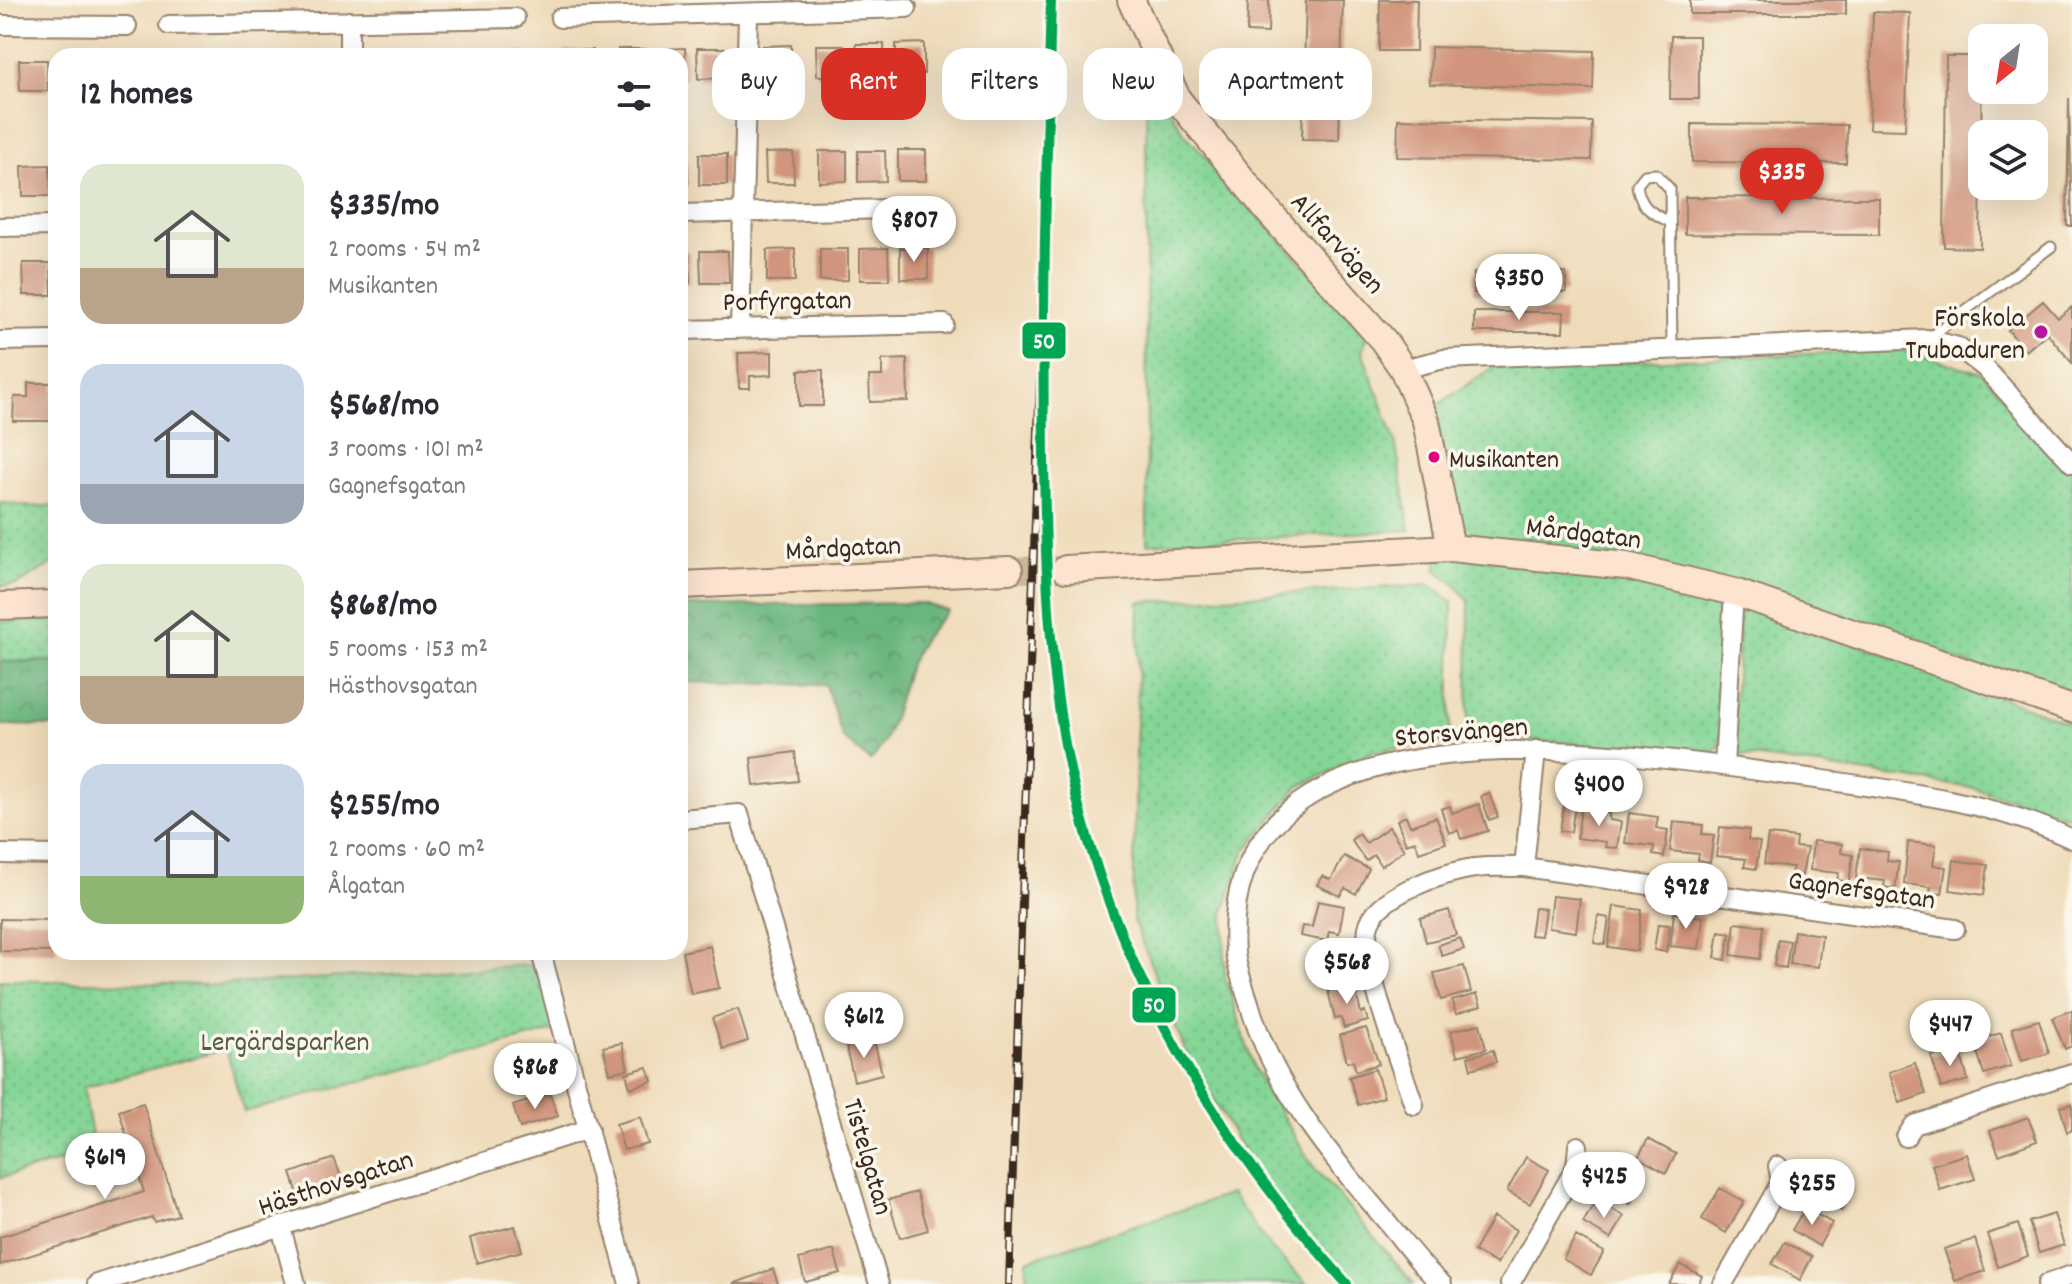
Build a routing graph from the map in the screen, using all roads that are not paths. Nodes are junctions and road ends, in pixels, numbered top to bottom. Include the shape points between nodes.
1 (1131, 0) edge
2 (907, 8) dead end
3 (748, 14) junction
4 (515, 18) dead end
5 (560, 18) dead end
6 (349, 21) junction
7 (0, 25) edge
8 (169, 25) dead end
9 (127, 26) dead end
10 (349, 48) edge
11 (935, 208) dead end
12 (688, 214) edge
13 (743, 214) junction
14 (1668, 221) junction
15 (48, 226) edge
16 (0, 227) edge
17 (2051, 247) dead end
18 (944, 324) dead end
19 (740, 328) junction
20 (688, 330) edge
21 (1927, 339) junction
22 (48, 340) edge
23 (0, 341) edge
24 (1672, 348) junction
25 (1403, 369) junction
26 (2072, 463) edge
27 (1451, 548) junction
28 (1066, 569) tunnel mouth
29 (1009, 570) tunnel mouth
30 (688, 585) edge
31 (1734, 592) junction
32 (48, 604) edge
33 (0, 606) edge
34 (2072, 709) edge
35 (1536, 750) junction
36 (1724, 766) junction
37 (688, 818) edge
38 (2072, 839) edge
39 (0, 854) edge
40 (48, 855) edge
41 (1524, 867) junction
42 (1955, 929) dead end
43 (543, 960) edge
44 (2072, 1073) edge
45 (1414, 1105) dead end
46 (589, 1129) junction
47 (1906, 1137) dead end
48 (1578, 1146) dead end
49 (1778, 1166) dead end
50 (281, 1227) junction
51 (2072, 1275) edge
52 (97, 1284) edge
53 (296, 1284) edge
54 (629, 1284) edge
55 (879, 1284) edge
56 (1442, 1284) edge
57 (1510, 1284) edge
58 (1723, 1284) edge
59 (2047, 1284) edge

1 - 25 street, Allfarvägen via 1178,100
2 - 3 street
3 - 5 street
3 - 13 street
4 - 6 street
6 - 8 street
6 - 10 street
7 - 9 street
11 - 13 street
12 - 13 street
13 - 19 street
14 - 14 lane via 1670,189 1656,174 1645,175 1637,185 1639,198 1647,211
14 - 24 lane
15 - 16 street
17 - 21 lane
18 - 19 street, Porfyrgatan
19 - 20 street, Porfyrgatan
21 - 24 street
21 - 26 street via 1958,347 1985,368
22 - 23 street
24 - 25 street via 1444,359
25 - 27 street, Allfarvägen via 1426,421
27 - 28 street, Mårdgatan
27 - 31 street, Mårdgatan via 1626,566
29 - 30 street, Mårdgatan
31 - 34 street, Mårdgatan
31 - 36 street
32 - 33 street
35 - 36 street, Storsvängen
35 - 41 street
35 - 56 street, Storsvängen via 1460,752 1375,765 1309,795 1253,854 1237,901 1235,955 1256,1028 1297,1109
36 - 38 street, Storsvängen via 1969,805 2041,824
37 - 55 street, Tistelgatan via 739,814
39 - 40 street
41 - 42 street, Gagnefsgatan via 1910,933
41 - 45 street, Gagnefsgatan via 1473,868 1399,893 1386,900 1368,925 1369,955
43 - 46 street
44 - 47 street via 1914,1125
46 - 50 street, Hästhovsgatan
46 - 54 street
48 - 57 street via 1576,1167
49 - 58 street via 1781,1182
50 - 52 street, Hästhovsgatan
50 - 53 street
51 - 59 street

